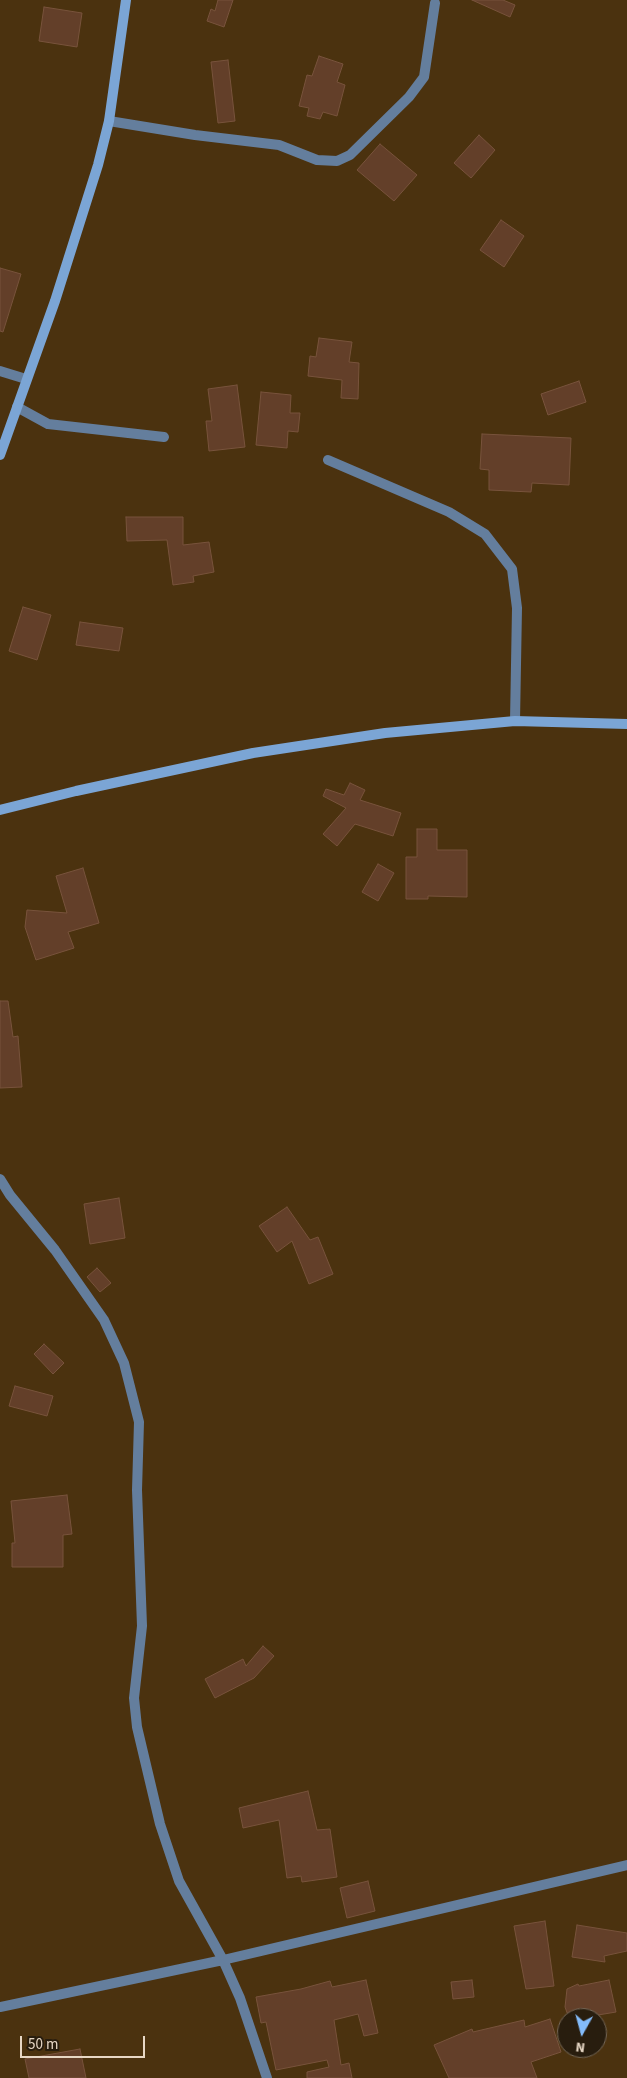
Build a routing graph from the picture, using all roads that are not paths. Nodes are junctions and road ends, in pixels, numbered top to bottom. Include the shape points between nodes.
1 (126, 0) edge
2 (435, 3) dead end
3 (109, 121) junction
4 (0, 371) edge
5 (26, 378) junction
6 (17, 407) junction
7 (164, 437) dead end
8 (0, 455) edge
9 (328, 460) dead end
10 (515, 721) junction
11 (627, 724) edge
12 (0, 810) edge
13 (0, 1179) edge
14 (627, 1866) edge
15 (223, 1960) junction
16 (0, 2007) edge
17 (267, 2078) edge

1 - 3 street
2 - 3 street via 424,77 409,97 350,155 336,161 317,160 279,145
3 - 5 street via 54,301
4 - 5 street
5 - 6 street
6 - 7 street via 48,424
6 - 8 street
9 - 10 street via 449,512 484,534 512,569 517,608
10 - 11 street
10 - 12 street via 385,733 253,753
13 - 15 street via 104,1320 124,1363 139,1422 137,1490 142,1626 134,1698 137,1727 160,1824 179,1881
14 - 15 street
15 - 16 street
15 - 17 street via 240,1998

